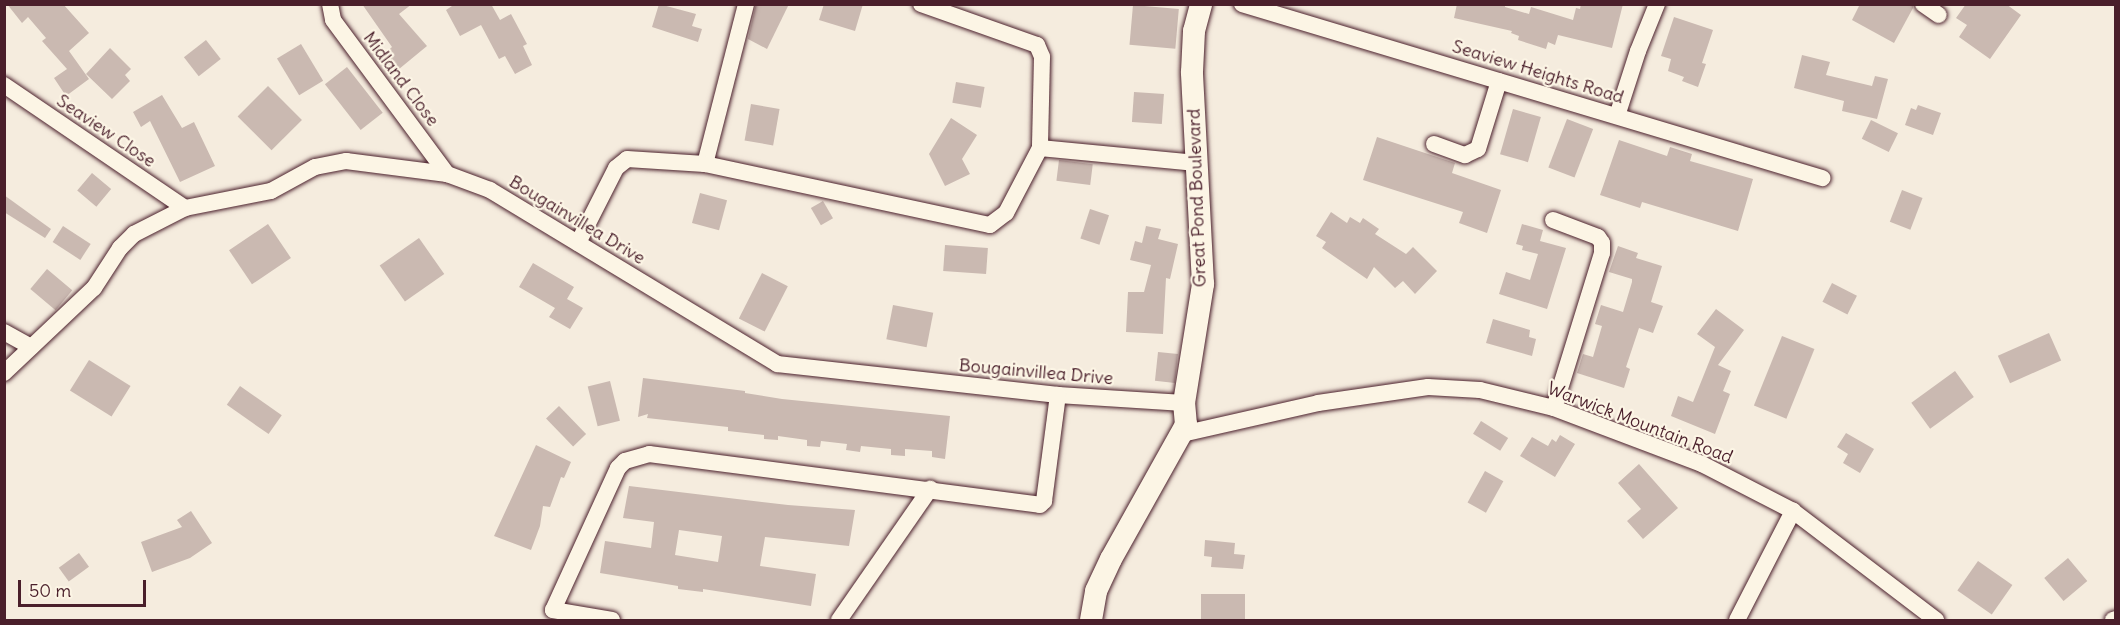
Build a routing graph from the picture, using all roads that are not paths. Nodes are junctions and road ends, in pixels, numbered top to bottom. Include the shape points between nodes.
1 (330, 4) edge
2 (746, 4) edge
3 (921, 4) edge
4 (1202, 4) edge
5 (1242, 4) edge
6 (1657, 4) edge
7 (1923, 4) edge
8 (1939, 15) dead end
9 (1499, 81) junction
10 (4, 85) edge
11 (1617, 116) junction
12 (1434, 144) dead end
13 (1040, 148) junction
14 (1196, 163) junction
15 (705, 164) junction
16 (447, 174) junction
17 (1822, 178) dead end
18 (185, 208) junction
19 (1553, 220) dead end
20 (578, 243) junction
21 (4, 332) edge
22 (31, 347) junction
23 (4, 373) edge
24 (1058, 395) junction
25 (1184, 403) junction
26 (1554, 408) junction
27 (1182, 434) junction
28 (930, 489) junction
29 (1793, 511) junction
30 (550, 615) edge
31 (612, 621) edge
32 (839, 621) edge
33 (1091, 621) edge
34 (1737, 621) edge
35 (1936, 621) edge

1 - 16 street, Midland Close via 333,20
2 - 15 street
3 - 13 street via 1037,45 1041,57
4 - 14 street, Great Pond Boulevard via 1194,31 1192,72
5 - 9 street, Seaview Heights Road
6 - 11 street
7 - 8 street
9 - 11 street, Seaview Heights Road
9 - 12 street via 1478,149 1465,155
10 - 18 street, Seaview Close
11 - 17 street, Seaview Heights Road
13 - 14 street
13 - 15 street via 1006,213 990,225
14 - 25 street, Great Pond Boulevard via 1203,284
15 - 20 street via 627,159 616,168
16 - 18 street, Bougainvillea Drive via 346,161 315,167 271,191
16 - 20 street, Bougainvillea Drive via 490,190
18 - 22 street, Bougainvillea Drive via 134,234 94,288
19 - 26 street via 1598,237 1602,243
20 - 24 street, Bougainvillea Drive via 777,363
21 - 22 street
22 - 23 street, Bougainvillea Drive
24 - 25 street, Bougainvillea Drive
24 - 28 street via 1044,501 1040,505
25 - 27 street, Great Pond Boulevard via 1186,425
26 - 27 street, Warwick Mountain Road via 1480,390 1428,387 1318,403
26 - 29 street, Warwick Mountain Road via 1702,464
27 - 33 street, Great Pond Boulevard via 1111,559 1096,591
28 - 30 street via 649,454 638,456 618,468
28 - 32 street
29 - 34 street
29 - 35 street, Warwick Mountain Road
30 - 31 street

